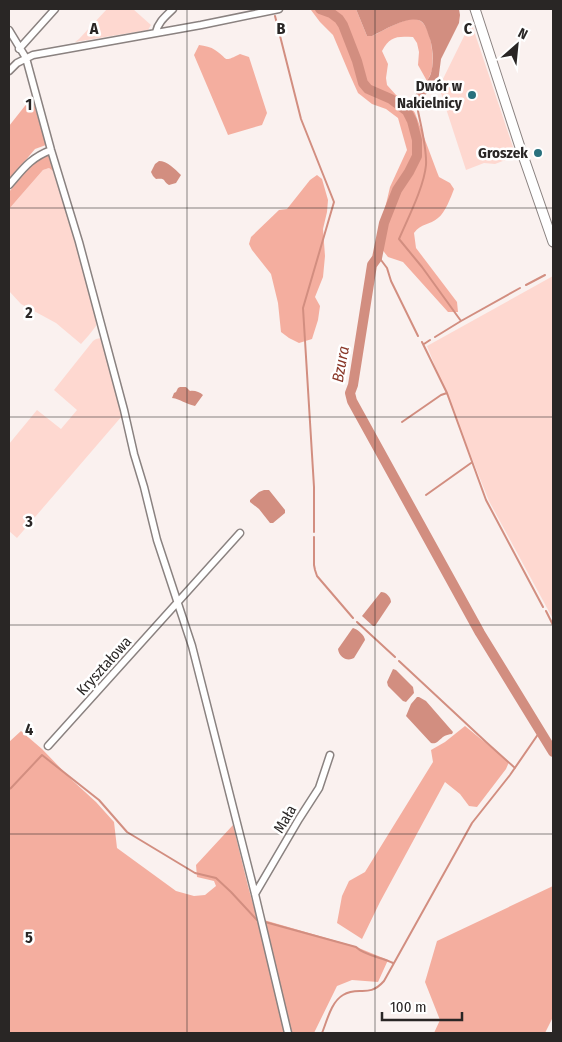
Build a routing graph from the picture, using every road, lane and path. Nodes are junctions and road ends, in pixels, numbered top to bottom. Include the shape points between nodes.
1 (54, 9) edge
2 (173, 9) edge
3 (279, 9) edge
4 (475, 9) edge
5 (9, 30) edge
6 (156, 32) junction
7 (19, 49) junction
8 (26, 58) junction
9 (9, 72) edge
10 (51, 150) junction
11 (9, 185) edge
12 (553, 242) edge
13 (240, 533) dead end
14 (178, 602) junction
15 (48, 746) dead end
16 (330, 755) dead end
17 (255, 894) junction
18 (288, 1033) edge

1 - 7 street
2 - 6 street
3 - 6 street
4 - 12 street
5 - 7 street
6 - 8 street
7 - 8 street
8 - 9 street
8 - 10 street
10 - 11 street via 31,160
10 - 14 street via 79,242 157,540
13 - 14 street, Kryształowa
14 - 15 street, Kryształowa
14 - 17 street
16 - 17 street, Mała via 319,788
17 - 18 street

